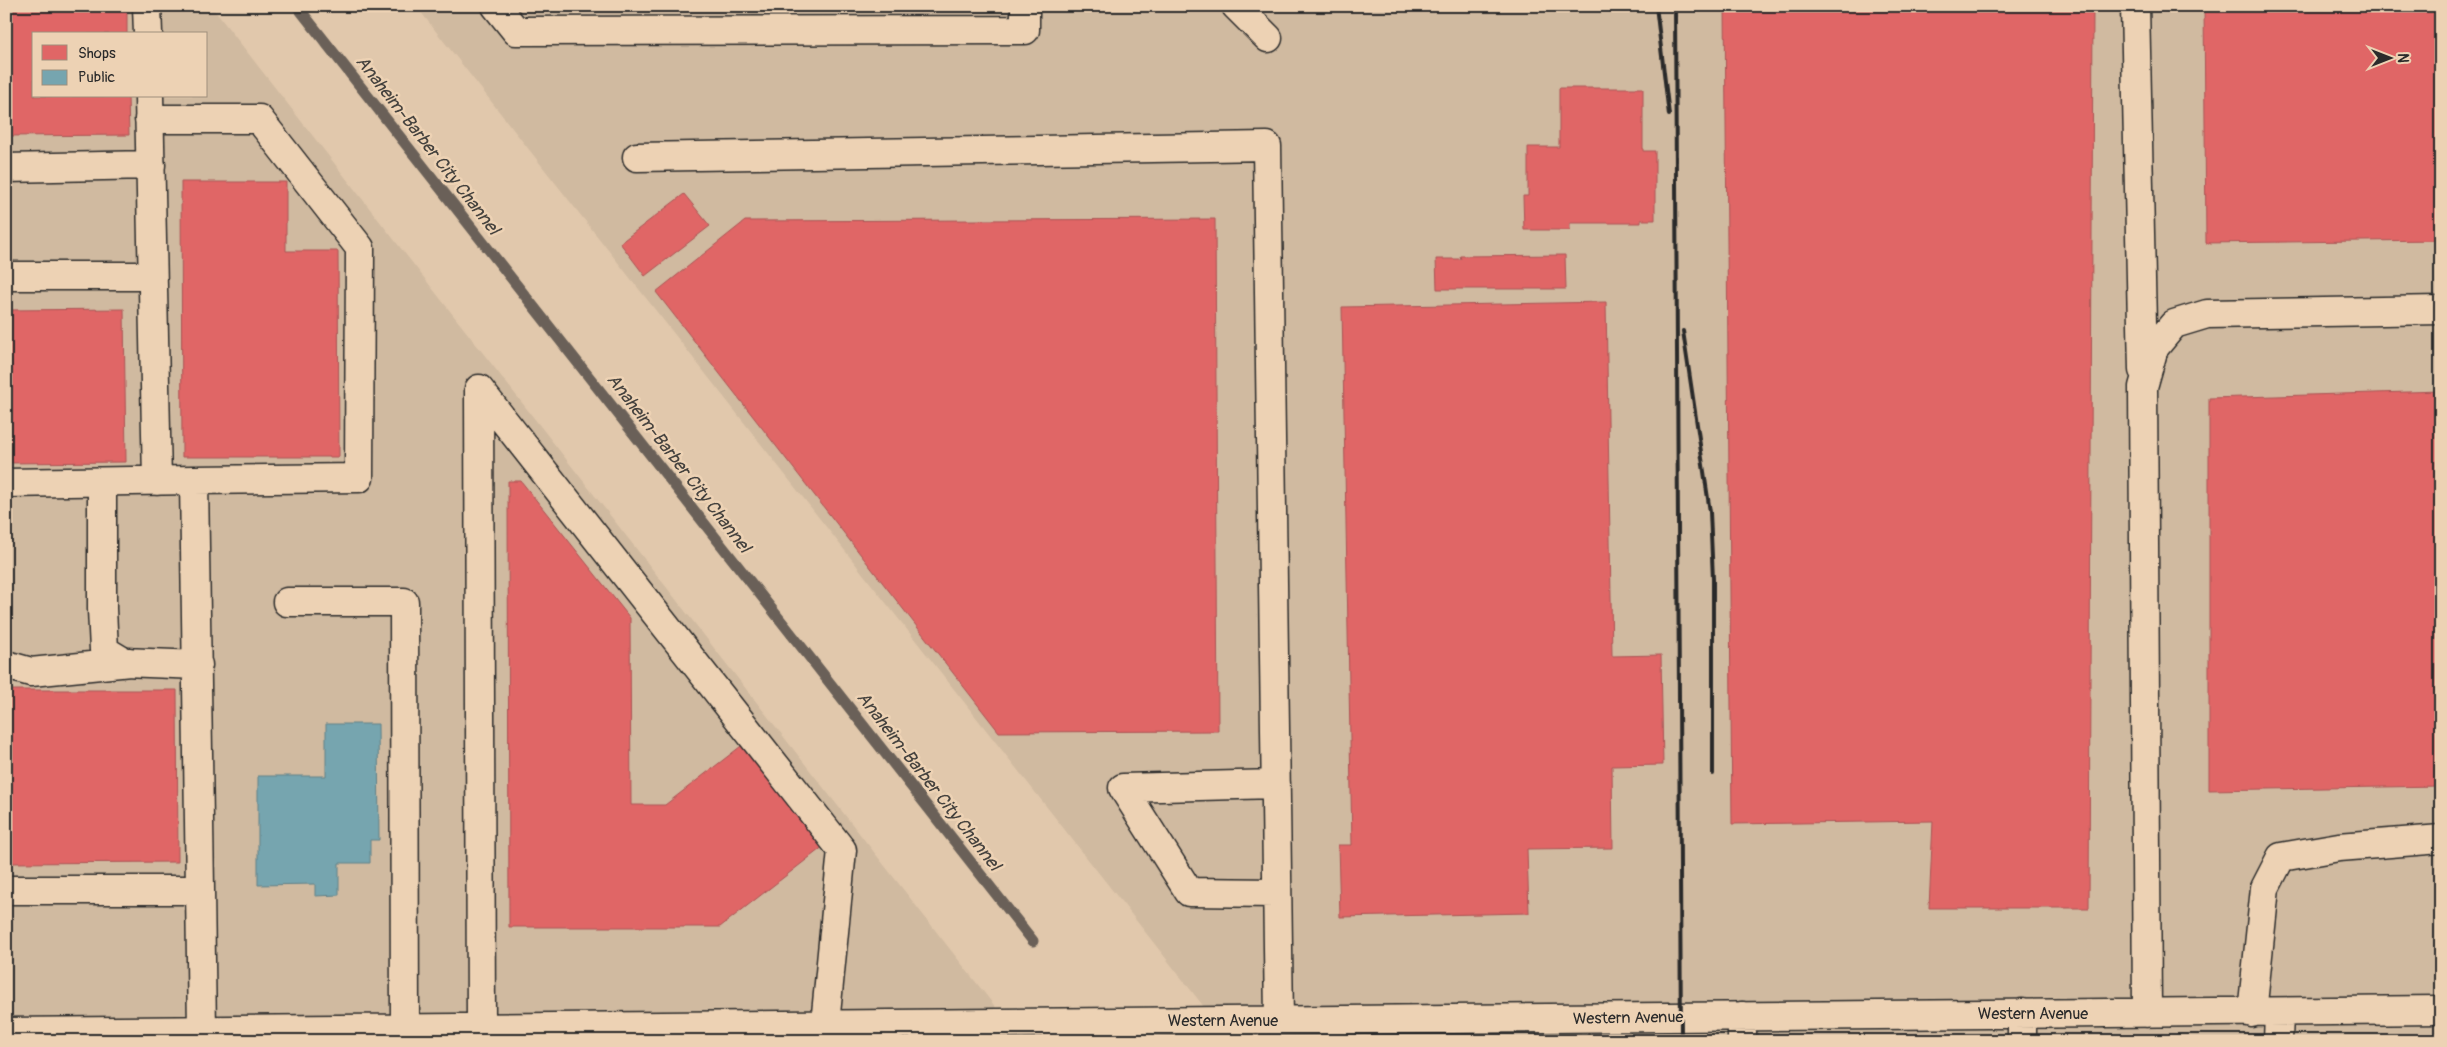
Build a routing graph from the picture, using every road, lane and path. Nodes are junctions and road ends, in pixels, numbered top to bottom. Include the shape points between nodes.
1 (147, 6) edge
2 (496, 6) edge
3 (1025, 6) edge
4 (1236, 6) edge
5 (2135, 6) edge
6 (148, 32) edge
7 (1268, 38) dead end
8 (149, 108) edge
9 (637, 156) dead end
10 (151, 165) junction
11 (6, 168) edge
12 (6, 276) edge
13 (152, 276) junction
14 (2441, 310) edge
15 (2143, 387) junction
16 (194, 480) junction
17 (157, 481) junction
18 (102, 482) junction
19 (6, 483) edge
20 (287, 602) dead end
21 (130, 662) junction
22 (6, 665) edge
23 (198, 665) junction
24 (1276, 784) junction
25 (2441, 839) edge
26 (6, 890) edge
27 (200, 890) junction
28 (1276, 893) junction
29 (2441, 1010) edge
30 (2022, 1013) junction
31 (2147, 1013) junction
32 (2252, 1013) junction
33 (2279, 1013) junction
34 (825, 1024) junction
35 (1297, 1027) edge
36 (405, 1028) junction
37 (481, 1028) junction
38 (1742, 1028) edge
39 (1639, 1029) edge
40 (202, 1030) junction
41 (6, 1032) edge
42 (984, 1032) edge
43 (730, 1033) edge
44 (346, 1035) edge
45 (119, 1036) edge
46 (2022, 1041) edge
47 (2278, 1041) edge

1 - 6 street
2 - 3 street via 516,30 1025,30
4 - 7 street
5 - 15 street
8 - 10 street
8 - 16 street via 259,119 360,248 359,478
9 - 24 street via 1267,146
10 - 11 street
10 - 13 street
12 - 13 street
13 - 17 street
14 - 15 street via 2207,314 2174,324 2154,348
15 - 31 street
16 - 17 street
16 - 23 street
17 - 18 street
18 - 19 street
18 - 21 street via 104,650 124,662
20 - 36 street via 404,602
21 - 22 street via 31,672
21 - 23 street
23 - 27 street
24 - 28 street
24 - 28 street via 1123,788 1189,892
25 - 32 street via 2339,847 2281,857 2265,888
26 - 27 street
27 - 40 street
28 - 35 street
29 - 33 street, Western Avenue
30 - 31 street, Western Avenue
30 - 38 street, Western Avenue
30 - 46 street
31 - 32 street, Western Avenue
32 - 33 street, Western Avenue
33 - 47 street
34 - 37 street via 842,850 479,389
34 - 42 street, Western Avenue
34 - 43 street, Western Avenue
35 - 39 street, Western Avenue
35 - 42 street, Western Avenue
36 - 37 street, Western Avenue
36 - 44 street, Western Avenue
37 - 43 street, Western Avenue
38 - 39 street, Western Avenue
40 - 44 street, Western Avenue
40 - 45 street, Western Avenue
41 - 45 street, Western Avenue

